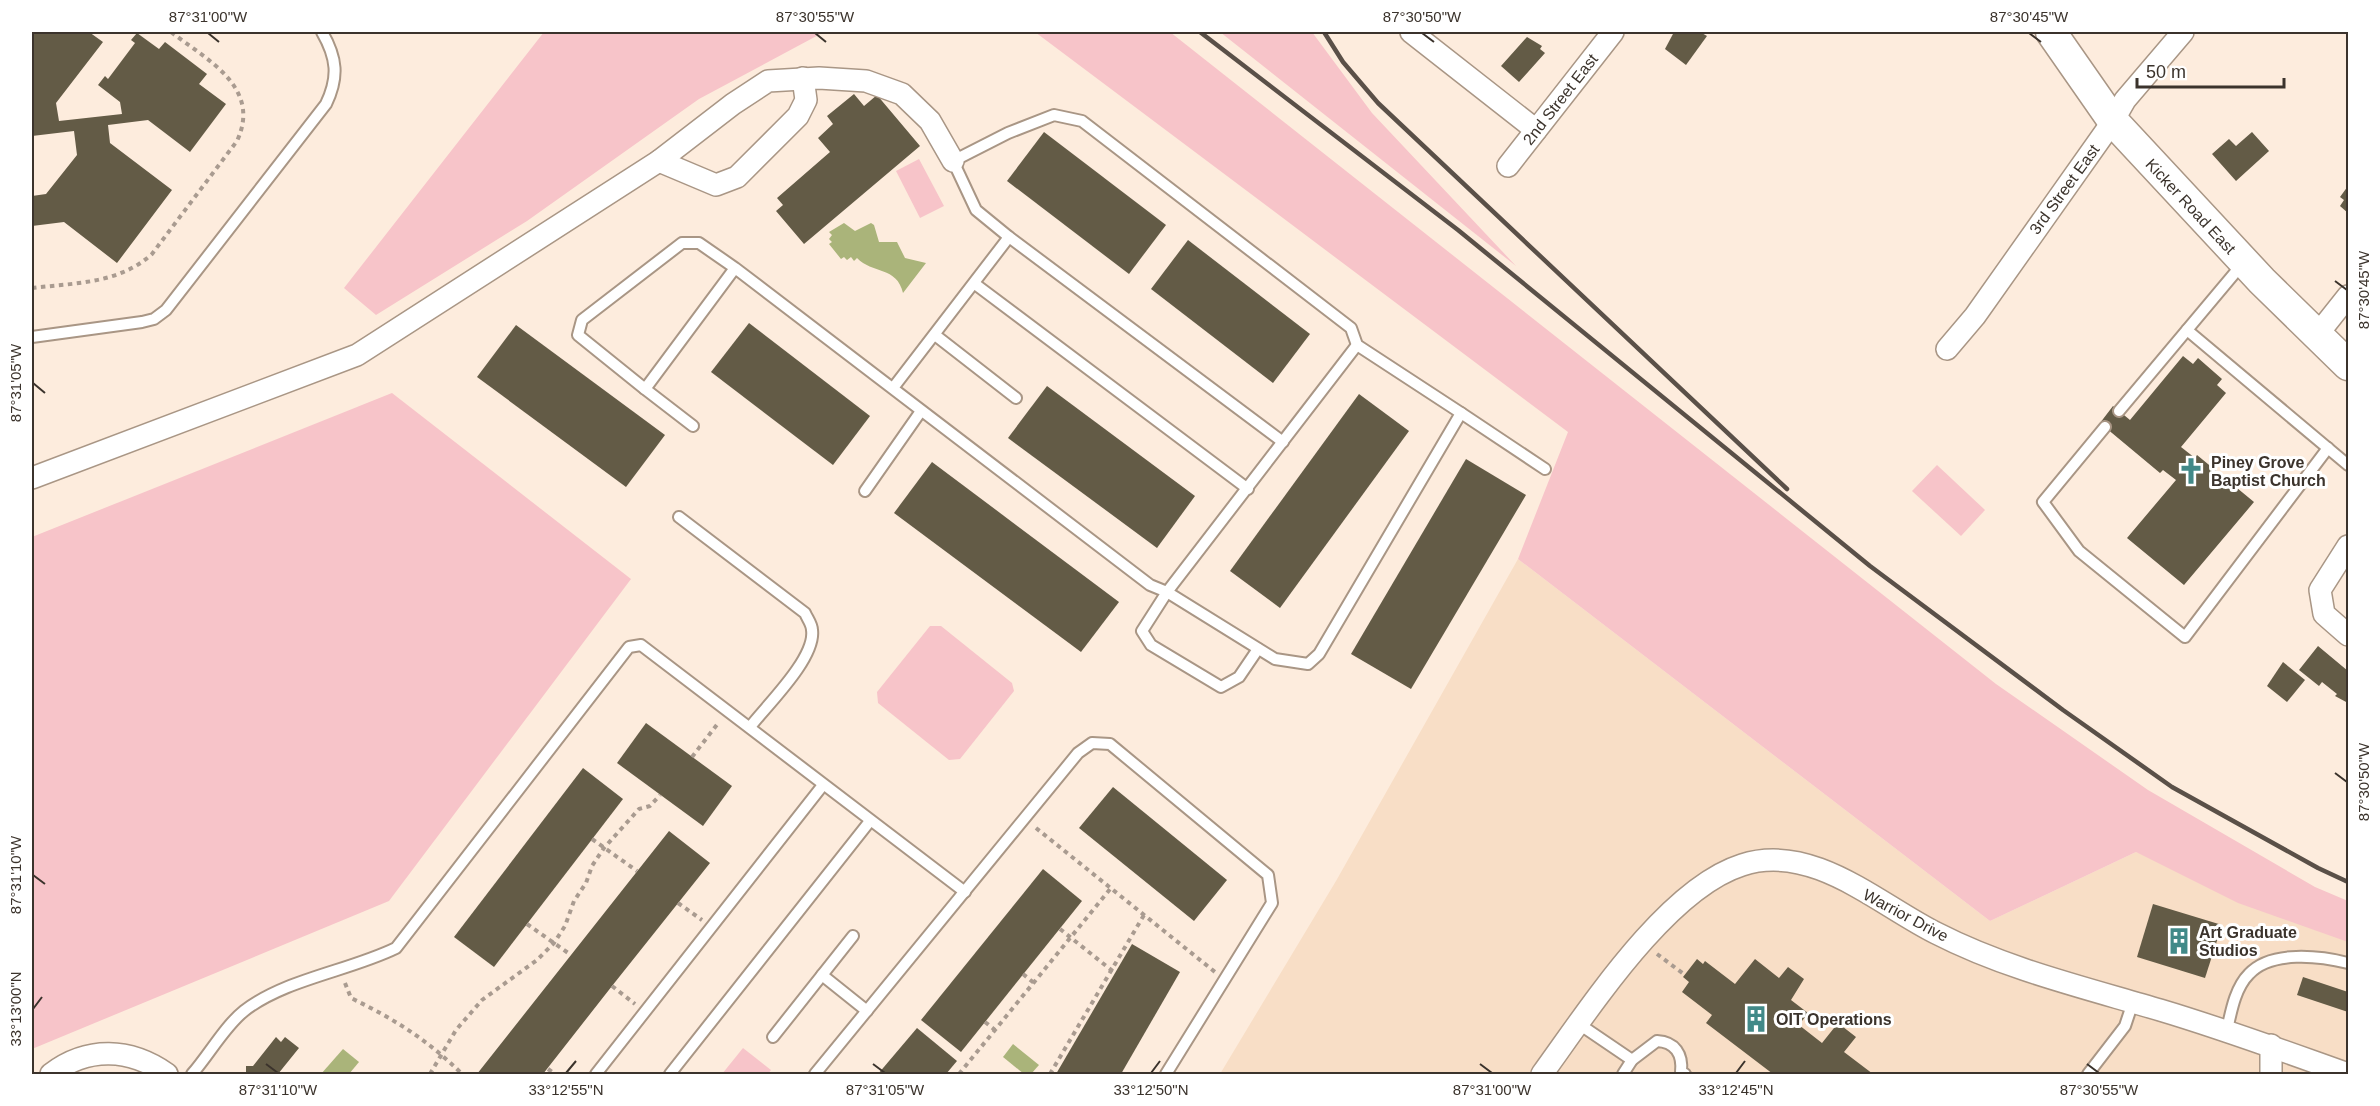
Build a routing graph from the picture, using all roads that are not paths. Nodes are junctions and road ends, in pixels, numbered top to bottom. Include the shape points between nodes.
1 (322, 32) edge
2 (1412, 32) edge
3 (1613, 32) edge
4 (2051, 32) edge
5 (2183, 32) edge
6 (803, 78) junction
7 (2113, 121) junction
8 (1536, 130) junction
9 (659, 161) junction
10 (953, 161) junction
11 (1508, 166) dead end
12 (1009, 237) junction
13 (2244, 262) junction
14 (735, 268) junction
15 (975, 284) junction
16 (2349, 296) edge
17 (2187, 330) junction
18 (935, 335) junction
19 (2317, 335) junction
20 (32, 337) edge
21 (1357, 345) junction
22 (1947, 349) dead end
23 (2349, 365) edge
24 (893, 388) junction
25 (645, 389) junction
26 (1016, 398) dead end
27 (921, 411) junction
28 (2119, 411) dead end
29 (1461, 412) junction
30 (693, 426) dead end
31 (2105, 428) dead end
32 (1283, 442) junction
33 (2328, 448) junction
34 (2349, 465) edge
35 (1545, 469) dead end
36 (32, 478) edge
37 (1248, 489) junction
38 (865, 491) dead end
39 (679, 517) dead end
40 (2349, 546) edge
41 (1167, 592) junction
42 (2349, 634) edge
43 (1258, 649) junction
44 (750, 727) junction
45 (823, 785) junction
46 (870, 821) junction
47 (964, 892) junction
48 (853, 936) dead end
49 (2349, 963) edge
50 (822, 975) junction
51 (2133, 1002) junction
52 (867, 1011) junction
53 (1579, 1024) junction
54 (2227, 1030) junction
55 (773, 1037) dead end
56 (2271, 1045) junction
57 (1632, 1060) junction
58 (51, 1074) edge
59 (167, 1074) edge
60 (192, 1074) edge
61 (597, 1074) edge
62 (670, 1074) edge
63 (815, 1074) edge
64 (1166, 1074) edge
65 (1542, 1074) edge
66 (1623, 1074) edge
67 (1685, 1074) edge
68 (2088, 1074) edge
69 (2271, 1074) edge
70 (2349, 1074) edge

1 - 20 lane via 336,67 334,87 326,104 166,310 142,322
2 - 8 street
3 - 8 street, 2nd Street East
4 - 7 main road, Kicker Road East
5 - 7 street, 3rd Street East via 2125,100
6 - 9 street via 768,81
6 - 9 street via 806,100 798,116 737,177 716,185
6 - 10 street via 866,81 902,94 930,121
7 - 13 main road, Kicker Road East
7 - 22 street, 3rd Street East
8 - 11 street, 2nd Street East
9 - 36 street via 357,355
10 - 12 lane via 976,210
10 - 21 lane via 1054,115 1082,121 1351,328
12 - 15 lane
12 - 32 lane
13 - 17 lane
13 - 19 main road, Kicker Road East
14 - 24 lane
14 - 25 lane
14 - 25 lane via 699,243 682,243 582,320 578,335
15 - 18 lane
15 - 37 lane
16 - 19 street
17 - 28 lane
17 - 33 lane
18 - 24 lane
18 - 26 lane
19 - 23 main road, Kicker Road East
21 - 29 lane
21 - 32 lane
24 - 27 lane
25 - 30 lane
27 - 38 lane
27 - 41 lane via 1150,585
29 - 35 lane
29 - 43 lane via 1319,654 1308,664 1275,659
31 - 33 lane via 2043,502 2079,551 2185,637
32 - 37 lane
33 - 34 lane
37 - 41 lane
39 - 44 lane via 804,613 813,628 812,643 804,659
40 - 42 street via 2320,590 2324,614
41 - 43 lane
41 - 43 lane via 1142,631 1151,645 1221,687 1239,677
44 - 45 lane
44 - 60 lane via 641,645 629,647 396,948 367,963 262,998 242,1012
45 - 46 lane
45 - 61 lane
46 - 47 lane
46 - 62 lane
47 - 52 lane
47 - 64 lane via 1078,753 1092,743 1110,744 1268,875 1272,903
48 - 50 lane
49 - 54 lane via 2316,957 2269,961 2249,973 2235,997
50 - 52 lane
50 - 55 lane
51 - 53 street, Warrior Drive via 1981,953 1937,934 1813,866 1765,860 1719,875 1680,902 1642,943
51 - 54 street, Warrior Drive
51 - 68 lane via 2125,1026
52 - 63 lane
53 - 57 lane
53 - 65 street, Warrior Drive
54 - 56 street, Warrior Drive
56 - 69 street
56 - 70 street, Warrior Drive
57 - 66 lane
57 - 67 lane via 1657,1041 1668,1042 1678,1050 1681,1072
58 - 59 street via 81,1058 104,1053 128,1054

